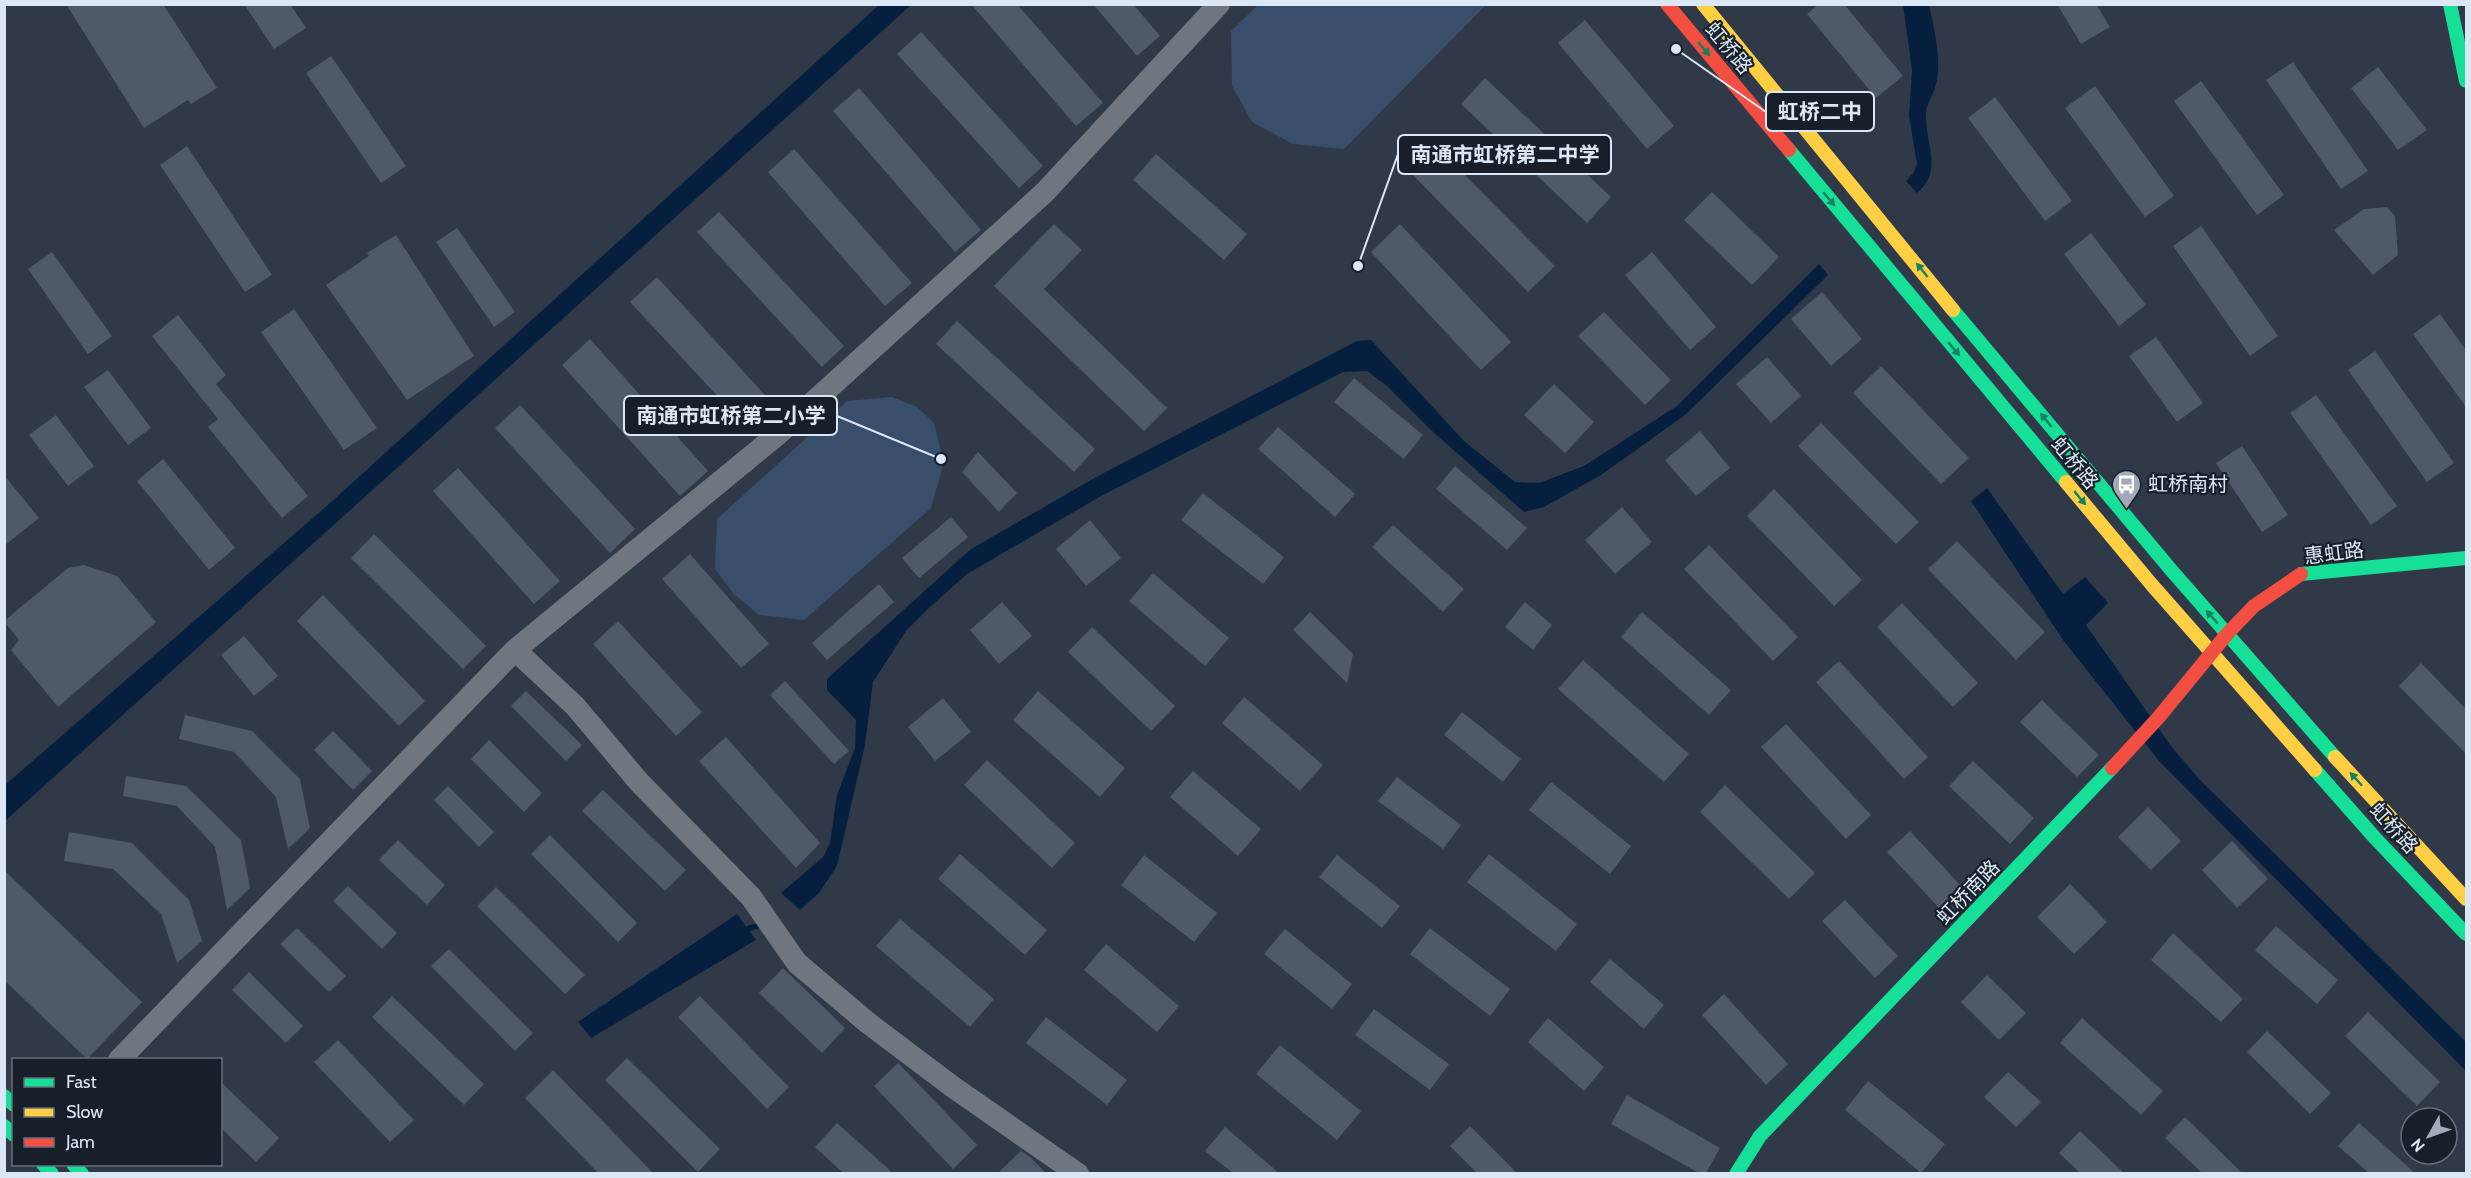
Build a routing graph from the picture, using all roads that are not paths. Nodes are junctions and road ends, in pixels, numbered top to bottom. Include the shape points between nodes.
1 (1219, 4) edge
2 (1667, 4) edge
3 (1703, 4) edge
4 (2450, 4) edge
5 (2466, 81) edge
6 (2466, 558) edge
7 (2227, 634) junction
8 (515, 650) junction
9 (2213, 653) junction
10 (2466, 899) edge
11 (2466, 934) edge
12 (119, 1058) edge
13 (1078, 1173) edge
14 (1736, 1173) edge

1 - 8 street via 1045,192 777,435
2 -> 9 main road, 虹桥路
7 -> 3 main road, 虹桥路
4 - 5 main road
6 - 7 main road, 惠虹路 via 2301,574 2254,606
7 - 9 main road, 虹桥南路
10 -> 7 main road, 虹桥路
8 - 12 street
8 - 13 street via 575,706 639,782 751,897 797,963 915,1059
9 - 11 main road, 虹桥路 via 2375,838
9 - 14 main road, 虹桥南路 via 2159,717 1987,901 1760,1136

